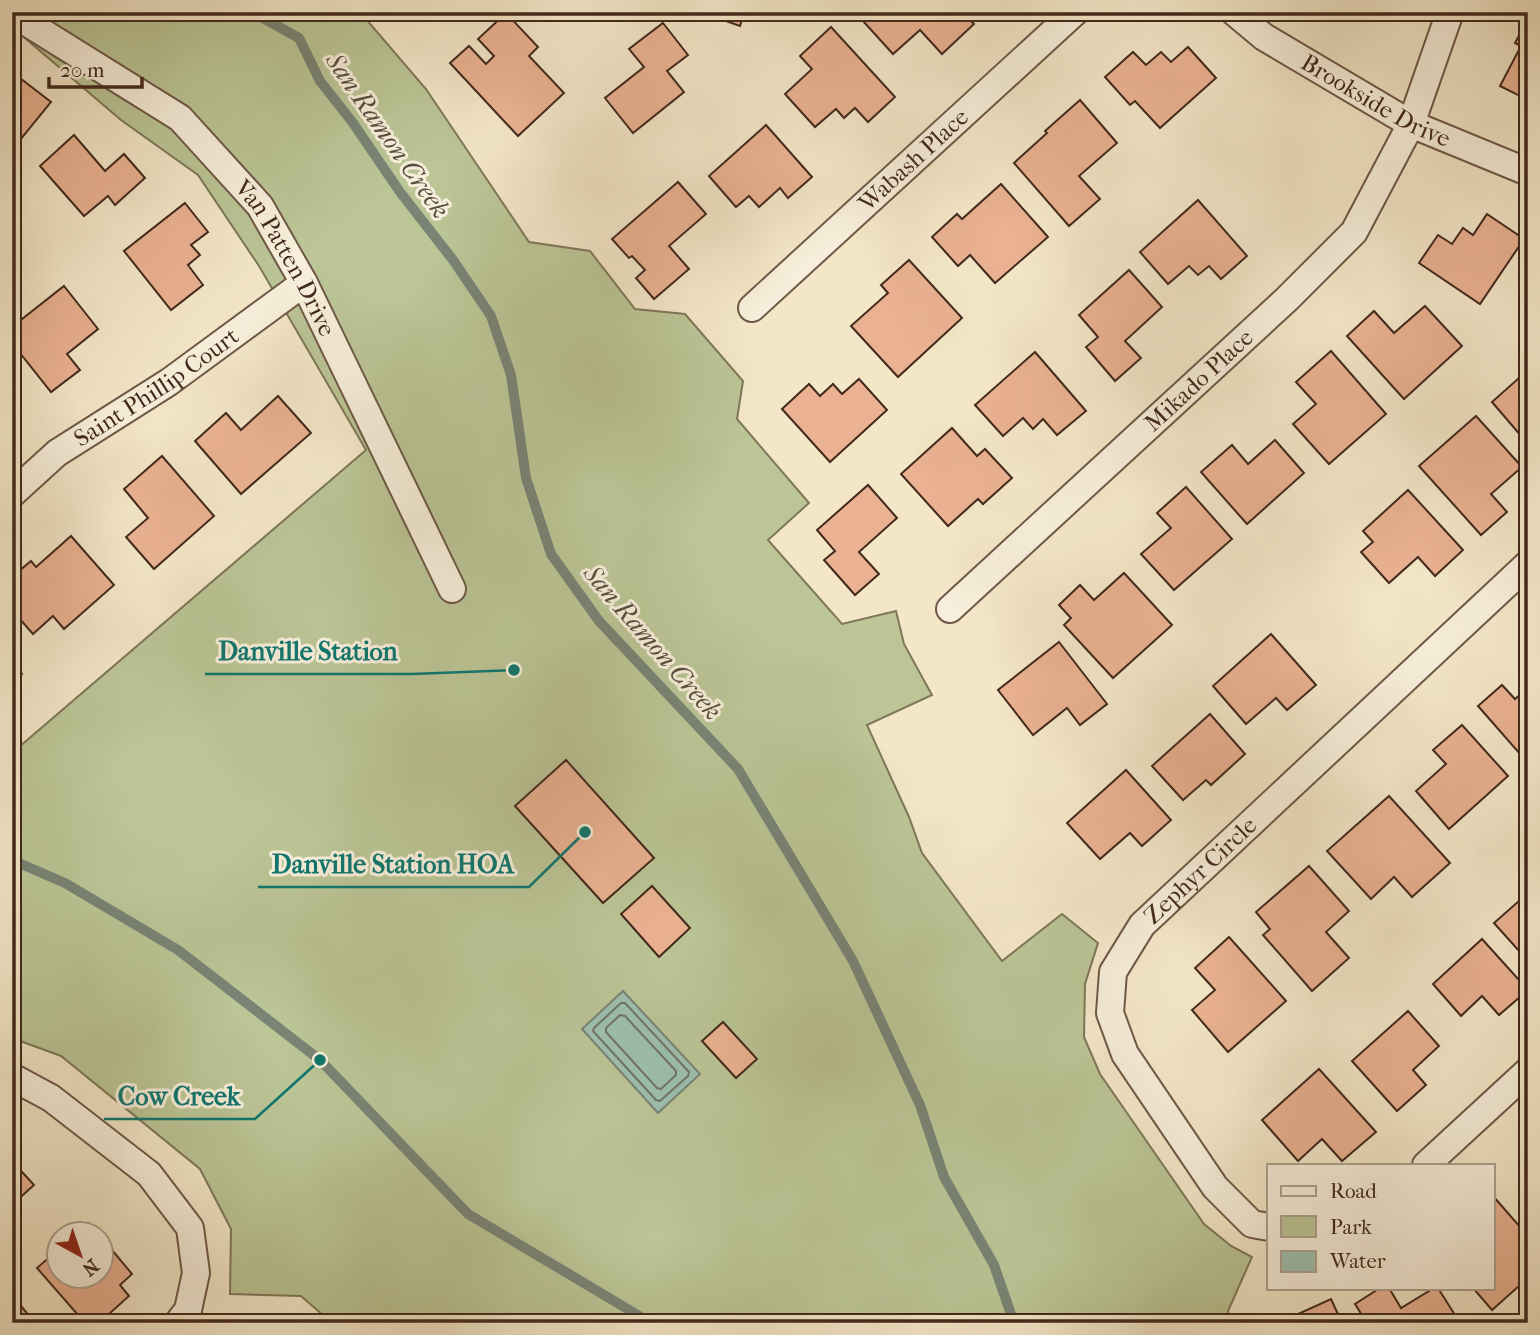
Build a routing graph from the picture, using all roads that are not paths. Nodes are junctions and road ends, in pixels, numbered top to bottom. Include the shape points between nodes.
1 (15, 12) edge
2 (1075, 12) edge
3 (1234, 12) edge
4 (1450, 12) edge
5 (1411, 124) junction
6 (1528, 173) edge
7 (304, 283) junction
8 (752, 308) dead end
9 (12, 494) edge
10 (1528, 564) edge
11 (452, 589) dead end
12 (950, 608) dead end
13 (1528, 1071) edge
14 (12, 1077) edge
15 (1427, 1164) edge
16 (1267, 1227) edge
17 (178, 1323) edge

1 - 7 street, Van Patten Drive via 180,118 260,206
2 - 8 street, Wabash Place
3 - 5 street, Brookside Drive via 1264,37
4 - 5 street, Mikado Place
5 - 6 street, Brookside Drive
5 - 12 street, Mikado Place via 1354,232
7 - 9 street, Saint Phillip Court via 169,382 57,453
7 - 11 street, Van Patten Drive
10 - 16 street, Zephyr Circle via 1142,925 1113,972 1110,1013 1125,1054 1215,1186 1252,1224
13 - 15 street
14 - 17 street via 51,1098 149,1174 190,1228 196,1273 188,1310

